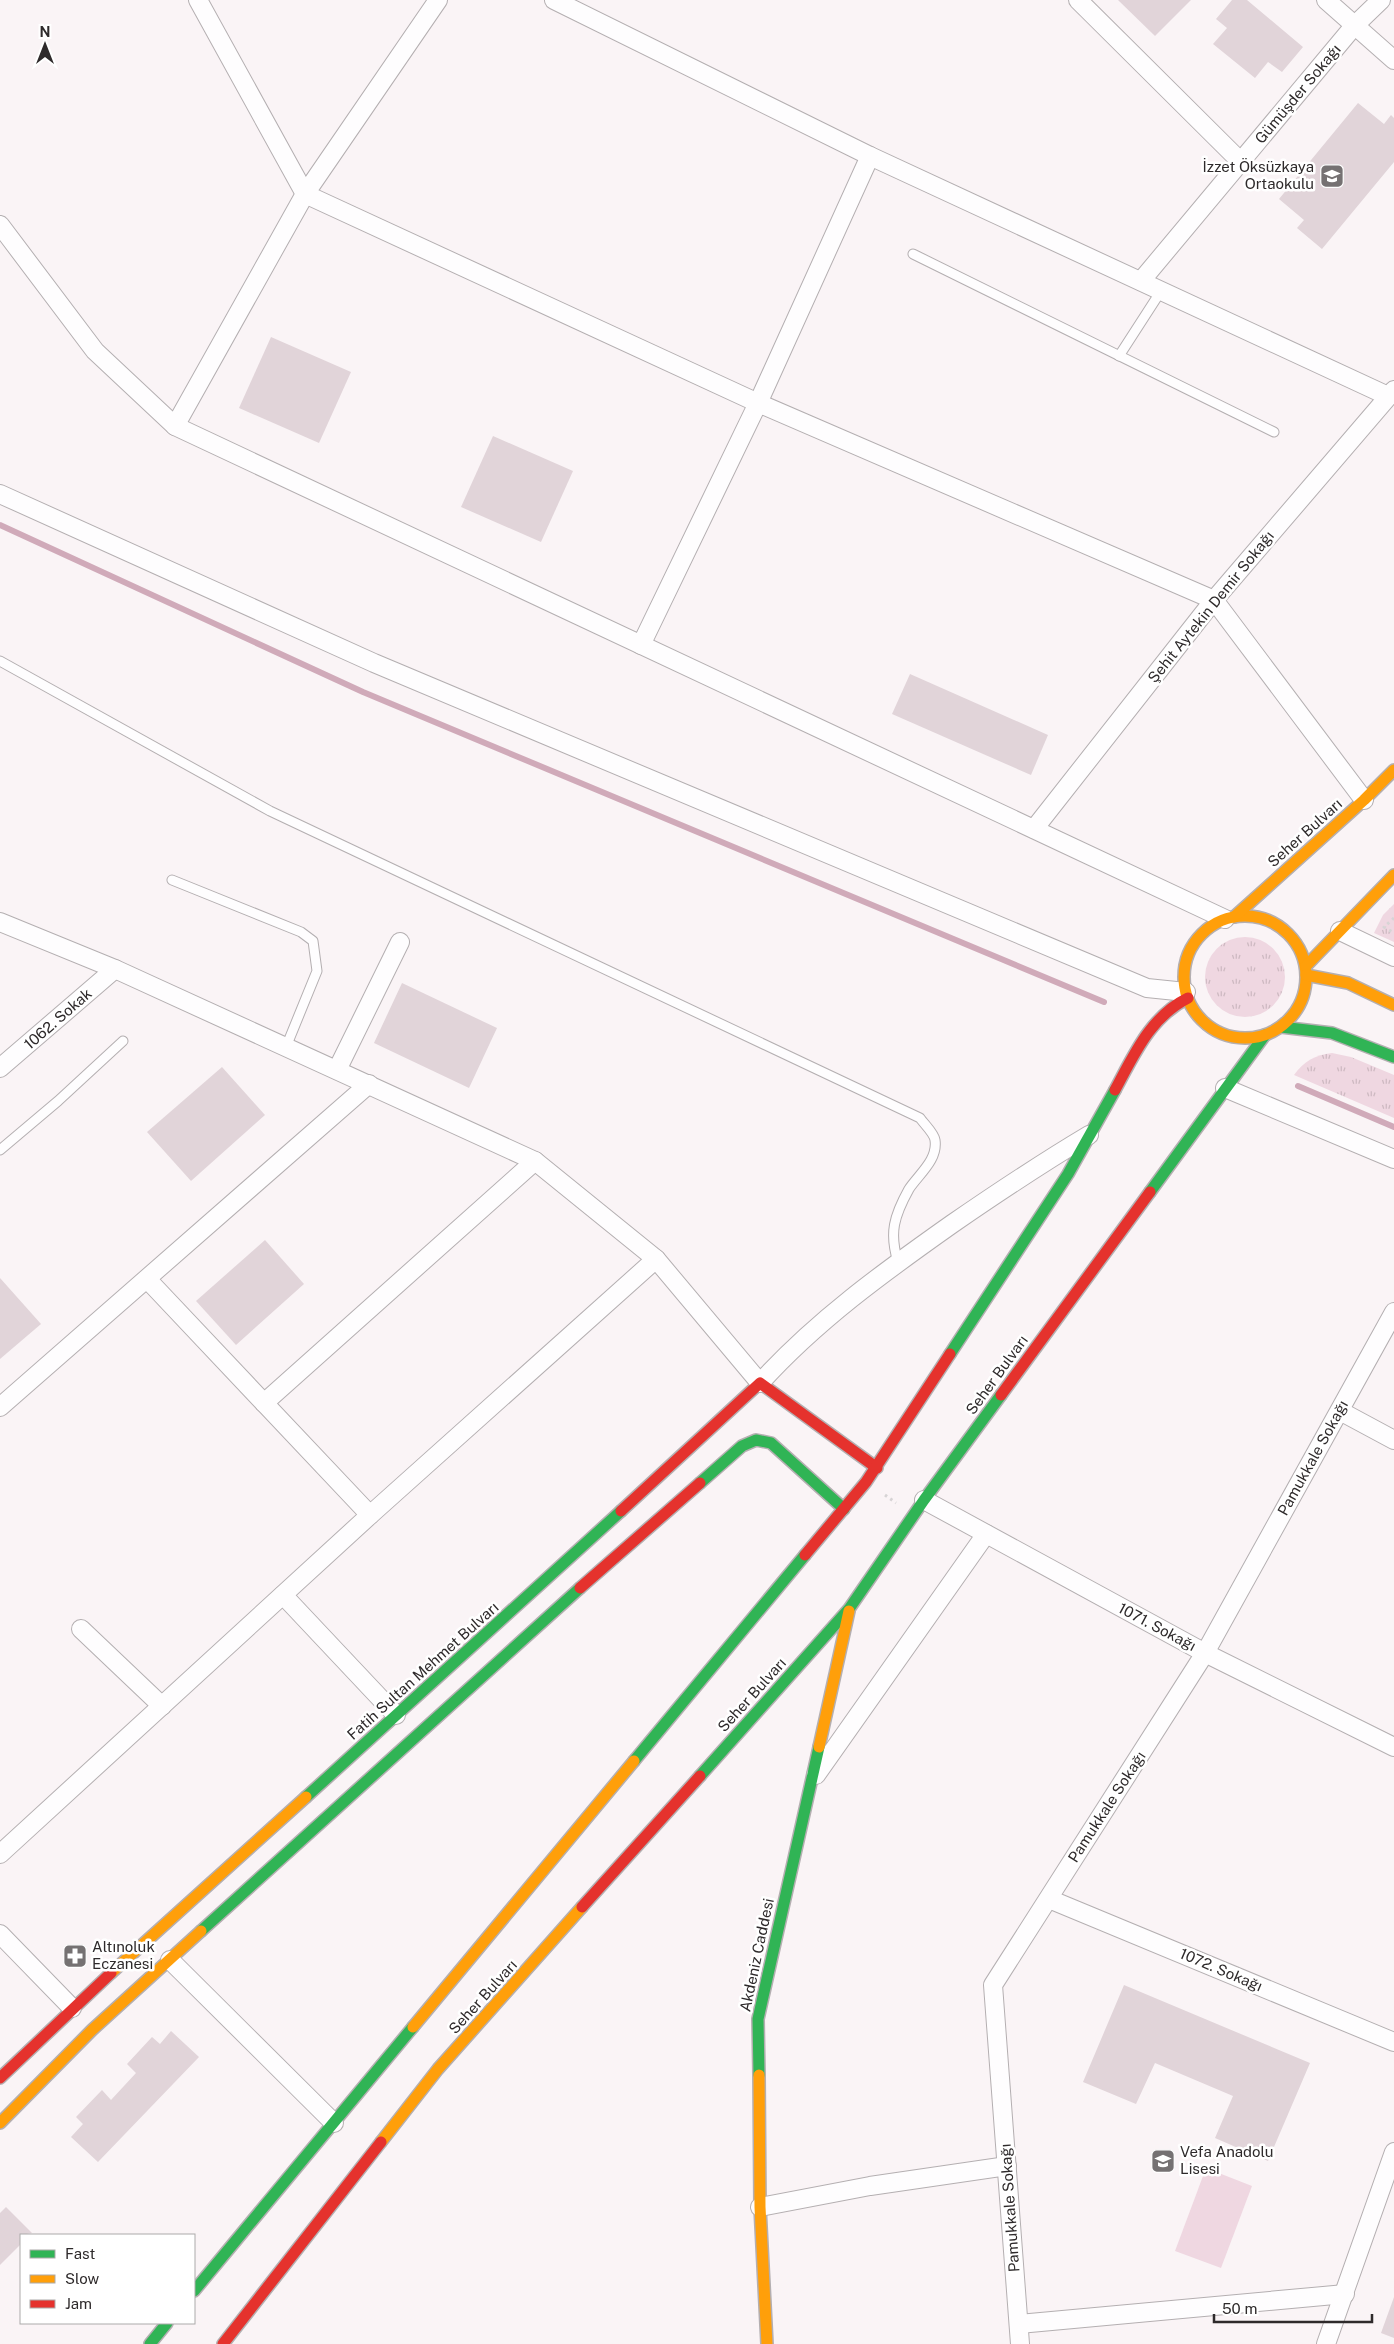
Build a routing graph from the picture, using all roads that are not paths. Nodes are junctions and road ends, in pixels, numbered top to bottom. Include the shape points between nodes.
1 (198, 0) edge
2 (438, 0) edge
3 (554, 0) edge
4 (1078, 0) edge
5 (1326, 0) edge
6 (1381, 0) edge
7 (1354, 26) junction
8 (1394, 60) edge
9 (870, 156) junction
10 (1241, 162) junction
11 (305, 194) junction
12 (0, 225) edge
13 (913, 254) dead end
14 (1141, 282) junction
15 (1161, 291) junction
16 (1119, 356) junction
17 (1391, 393) edge
18 (758, 404) junction
19 (175, 426) junction
20 (1274, 432) dead end
21 (0, 494) edge
22 (1214, 600) junction
23 (642, 645) junction
24 (0, 662) edge
25 (1394, 770) edge
26 (1364, 800) junction
27 (1034, 828) junction
28 (1394, 875) edge
29 (172, 880) dead end
30 (1230, 918) junction
31 (0, 922) edge
32 (1340, 931) junction
33 (400, 942) dead end
34 (1394, 957) edge
35 (115, 969) junction
36 (1306, 970) junction
37 (1187, 995) junction
38 (1394, 1005) edge
39 (1281, 1027) junction
40 (1266, 1035) junction
41 (123, 1041) dead end
42 (286, 1047) junction
43 (1394, 1058) edge
44 (0, 1068) edge
45 (337, 1070) junction
46 (370, 1084) junction
47 (1225, 1088) junction
48 (1090, 1135) junction
49 (0, 1150) edge
50 (1394, 1159) edge
51 (536, 1161) junction
52 (656, 1259) junction
53 (898, 1262) junction
54 (147, 1279) junction
55 (1394, 1312) edge
56 (760, 1383) junction
57 (264, 1402) junction
58 (0, 1407) edge
59 (1340, 1411) junction
60 (1394, 1440) edge
61 (876, 1468) junction
62 (924, 1500) junction
63 (844, 1509) junction
64 (370, 1515) junction
65 (986, 1534) junction
66 (283, 1595) junction
67 (849, 1609) junction
68 (81, 1629) dead end
69 (1206, 1653) junction
70 (162, 1706) junction
71 (396, 1715) junction
72 (1394, 1747) edge
73 (811, 1782) junction
74 (0, 1854) edge
75 (1048, 1898) junction
76 (0, 1934) edge
77 (170, 1960) junction
78 (72, 2008) junction
79 (1394, 2042) edge
80 (0, 2078) edge
81 (334, 2123) junction
82 (0, 2124) edge
83 (1394, 2152) edge
84 (1007, 2166) junction
85 (760, 2207) junction
86 (195, 2290) edge
87 (1345, 2294) junction
88 (166, 2324) edge
89 (1019, 2324) junction
90 (150, 2344) edge
91 (223, 2344) edge
92 (767, 2344) edge
93 (1020, 2344) edge
94 (1326, 2344) edge

1 - 11 street
2 - 11 street
3 - 9 street
4 - 10 street
5 - 7 street
6 - 7 street, Gümüşder Sokağı
7 - 8 street
7 - 10 street, Gümüşder Sokağı
9 - 14 street
9 - 18 street
10 - 14 street, Gümüşder Sokağı
11 - 18 street
11 - 19 street
12 - 19 street via 95,351
13 - 16 lane
14 - 15 street
15 - 16 lane
15 - 17 street
16 - 20 lane
17 - 22 street, Şehit Aytekin Demir Sokağı
18 - 22 street
18 - 23 street
19 - 23 street
21 - 37 street via 374,663 1147,988
22 - 26 street
22 - 27 street, Şehit Aytekin Demir Sokağı
23 - 27 street
24 - 53 lane via 270,811 920,1118 935,1138 935,1153 895,1218 892,1244
25 - 26 main road, Seher Bulvarı
26 - 30 main road, Seher Bulvarı
27 - 30 street
28 - 32 main road
29 - 42 lane via 301,932 313,941 318,971
30 - 36 main road via 1260,917 1276,924 1300,949
30 - 37 main road via 1210,927 1188,954 1184,971
31 - 35 street
32 - 34 street
32 - 36 main road
33 - 45 street
35 - 42 street
35 - 44 street, 1062. Sokak
36 - 38 main road via 1348,983
36 - 39 main road via 1302,1000 1294,1015
37 - 40 main road via 1201,1019 1214,1030 1248,1038
37 - 48 main road via 1148,1031
39 - 40 main road
39 - 43 main road via 1332,1033
40 - 47 main road, Seher Bulvarı
41 - 49 lane
42 - 45 street
45 - 46 street
46 - 51 street
46 - 54 street
47 - 50 street
47 - 62 main road, Seher Bulvarı
48 - 53 street via 1043,1162
48 - 61 main road via 1068,1174
51 - 52 street
51 - 57 street
52 - 56 street
52 - 64 street
53 - 56 street via 810,1330
54 - 57 street
54 - 58 street
55 - 59 street, Pamukkale Sokağı
56 - 61 main road
56 - 71 main road, Fatih Sultan Mehmet Bulvarı
57 - 64 street
59 - 60 street
59 - 69 street, Pamukkale Sokağı
61 - 63 main road
62 - 65 street, 1071. Sokağı
62 - 67 main road, Seher Bulvarı
63 - 77 main road via 770,1443 756,1440 742,1446 517,1644
63 - 81 main road
64 - 66 street
65 - 69 street, 1071. Sokağı
65 - 73 street
66 - 70 street
66 - 71 street
67 - 73 main road, Akdeniz Caddesi
67 - 91 main road, Seher Bulvarı via 438,2070
68 - 70 street
69 - 72 street, 1071. Sokağı
69 - 75 street, Pamukkale Sokağı
70 - 74 street
71 - 78 main road, Fatih Sultan Mehmet Bulvarı
73 - 85 main road, Akdeniz Caddesi via 758,2019
75 - 79 street, 1072. Sokağı
75 - 84 street, Pamukkale Sokağı via 993,1985
76 - 78 street
77 - 81 street
77 - 82 main road via 92,2030
78 - 80 main road, Fatih Sultan Mehmet Bulvarı
81 - 86 main road
83 - 87 street
84 - 85 street via 870,2186
84 - 89 street, Pamukkale Sokağı
85 - 92 main road, Akdeniz Caddesi
87 - 89 street
87 - 94 street
88 - 90 main road
89 - 93 street, Pamukkale Sokağı

